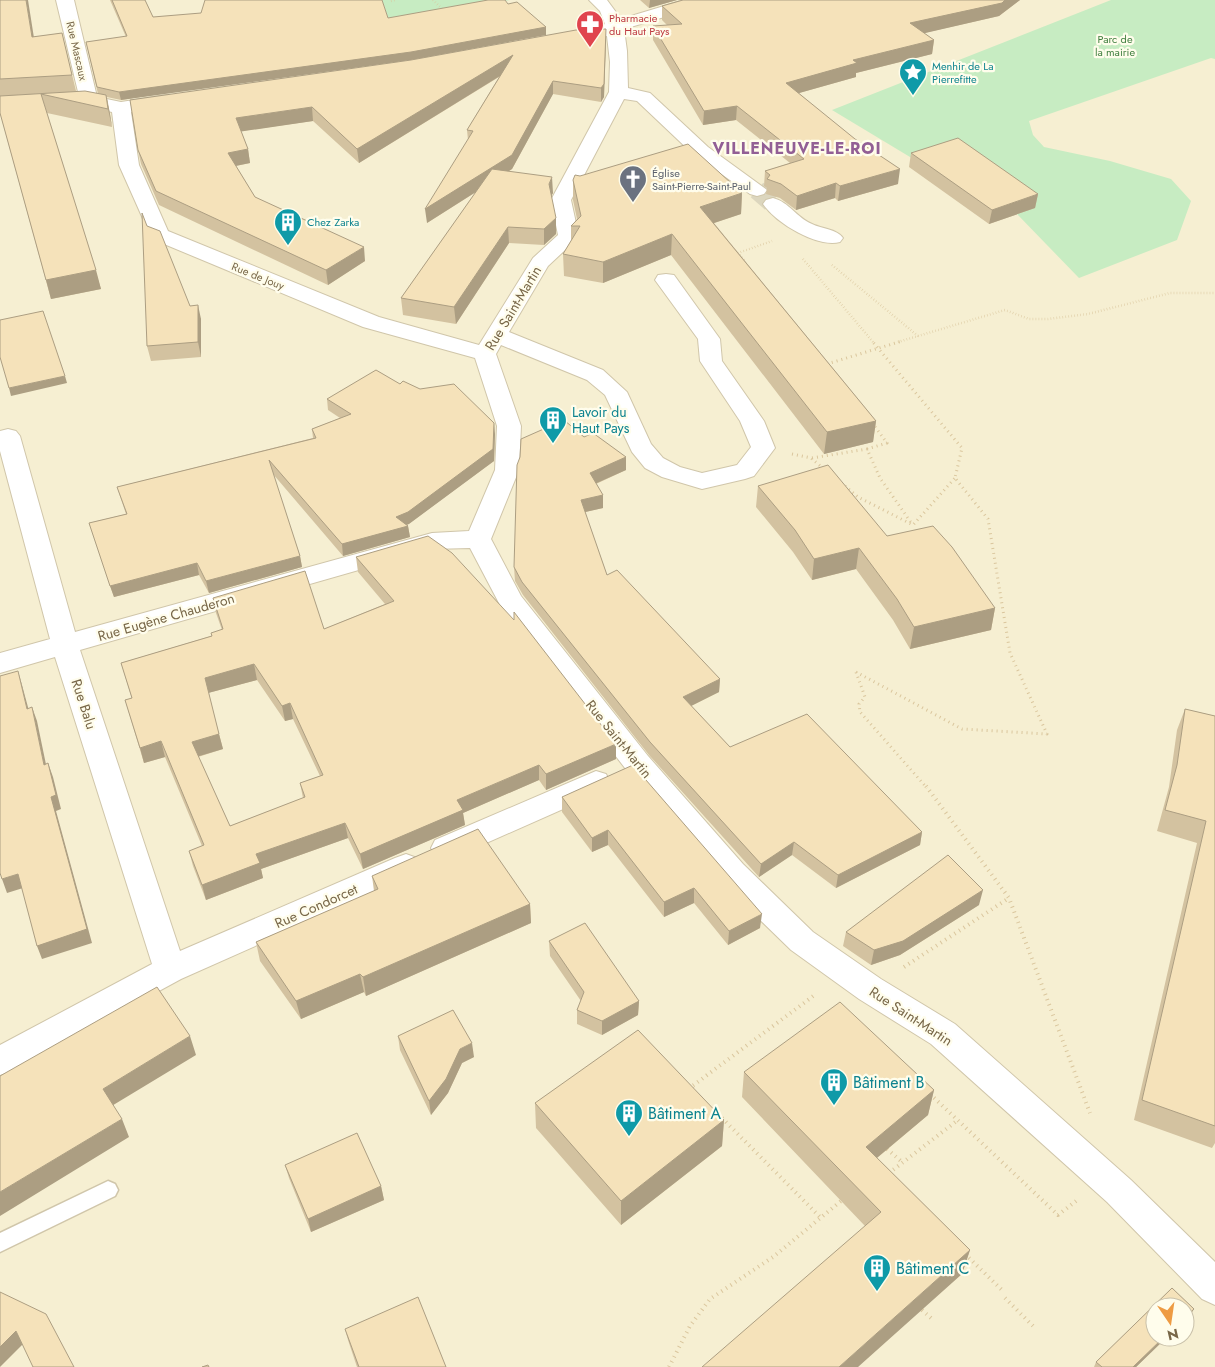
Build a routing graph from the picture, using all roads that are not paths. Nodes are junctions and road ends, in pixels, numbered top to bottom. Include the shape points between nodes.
1 (65, 0) edge
2 (598, 0) edge
3 (702, 0) edge
4 (614, 26) junction
5 (553, 42) edge
6 (618, 92) junction
7 (187, 99) edge
8 (89, 101) junction
9 (0, 107) edge
10 (121, 108) junction
11 (757, 190) tunnel mouth
12 (773, 204) tunnel mouth
13 (833, 238) dead end
14 (666, 280) dead end
15 (490, 345) junction
16 (8, 436) dead end
17 (478, 539) junction
18 (65, 646) junction
19 (0, 663) edge
20 (638, 764) junction
21 (170, 970) junction
22 (0, 1061) edge
23 (108, 1190) dead end
24 (0, 1243) edge
25 (1215, 1287) edge

1 - 8 street, Rue Mascaux
2 - 4 street via 609,12
3 - 4 street
4 - 5 street via 597,34
4 - 6 street, Rue Saint-Martin via 620,78
6 - 11 street via 643,97 701,151
6 - 15 street, Rue Saint-Martin via 561,200 569,237 540,262
7 - 10 street
8 - 9 street
8 - 10 street
10 - 15 street, Rue de Jouy via 129,165 159,235 371,322
12 - 13 street via 794,232
14 - 15 street, Rue de Jouy via 709,339 711,361 752,421 763,448 745,471 702,481 671,472 654,463 640,447 615,392 596,375
15 - 17 street, Rue Saint-Martin via 509,426 507,470
16 - 18 street, Rue Balu
17 - 18 street, Rue Eugène Chauderon via 432,541
17 - 20 street, Rue Saint-Martin via 510,601
18 - 19 street, Rue Eugène Chauderon
18 - 21 street, Rue Balu
20 - 21 street, Rue Condorcet
20 - 25 street, Rue Saint-Martin via 732,873 802,940 870,990 943,1034 1119,1191
21 - 22 street, Rue Condorcet
23 - 24 lane

